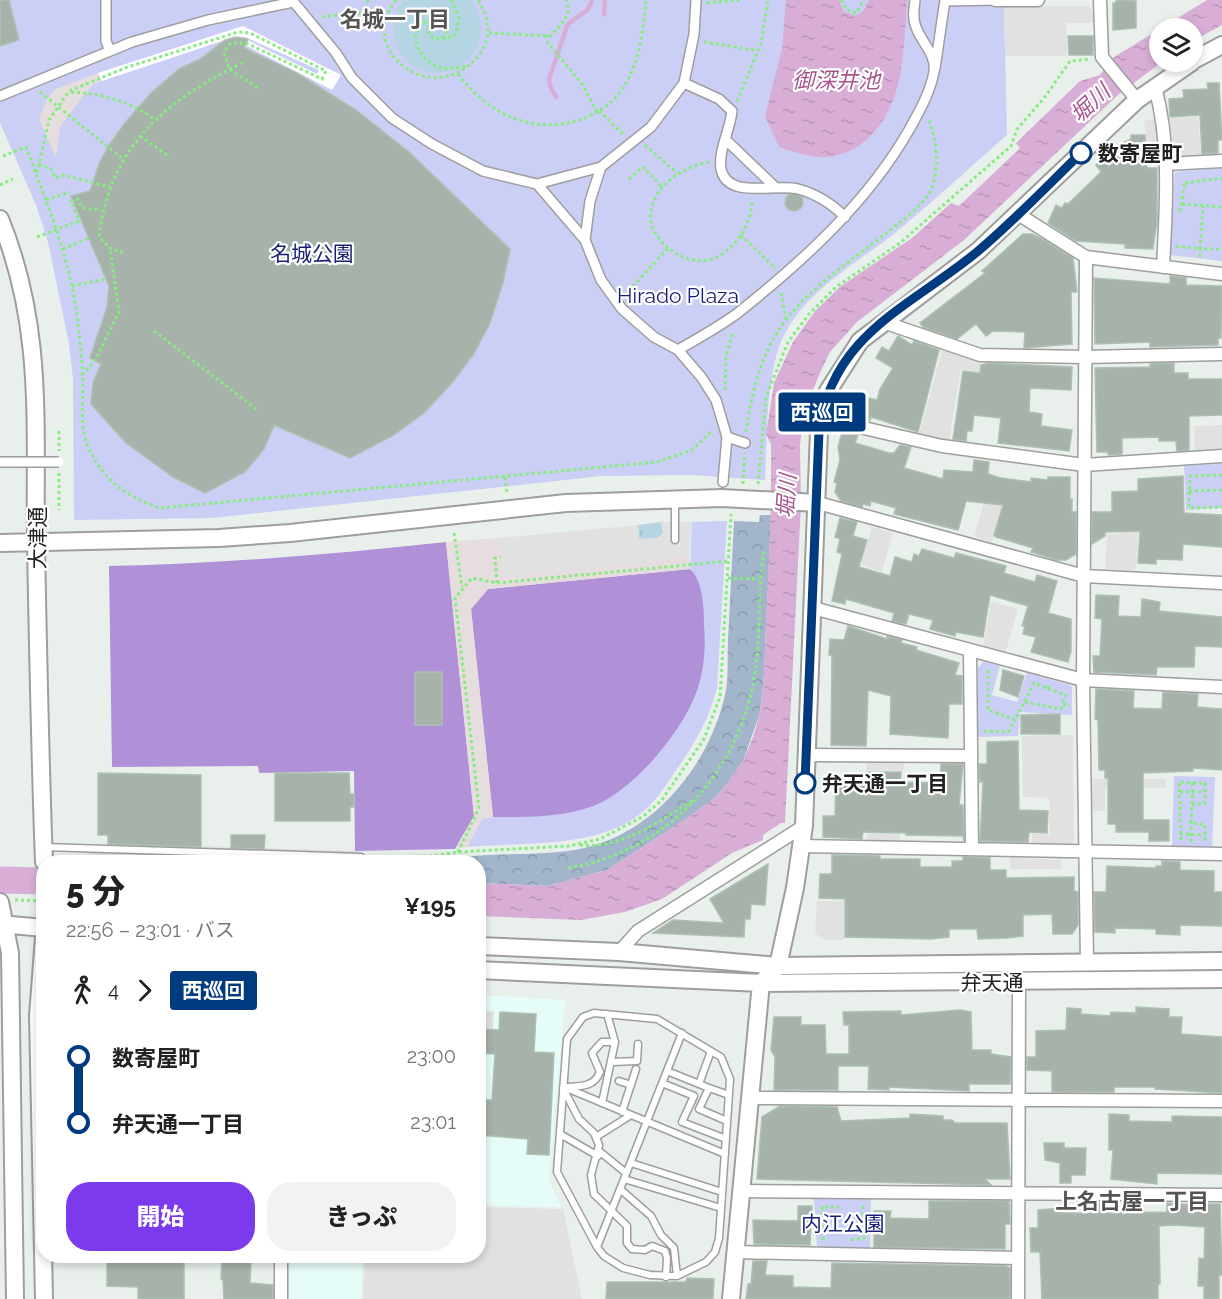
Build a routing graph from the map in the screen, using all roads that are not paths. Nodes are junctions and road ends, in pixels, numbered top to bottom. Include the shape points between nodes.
1 (106, 0) edge
2 (915, 0) edge
3 (945, 0) edge
4 (994, 0) edge
5 (1038, 0) edge
6 (1100, 0) edge
7 (292, 1) edge
8 (696, 1) edge
9 (1222, 45) edge
10 (110, 51) junction
11 (1203, 56) edge
12 (935, 70) junction
13 (1177, 72) edge
14 (684, 84) junction
15 (1155, 87) junction
16 (1133, 95) junction
17 (0, 96) edge
18 (726, 140) junction
19 (1222, 161) edge
20 (1166, 164) junction
21 (601, 167) junction
22 (537, 184) junction
23 (774, 186) junction
24 (1018, 214) junction
25 (845, 217) junction
26 (0, 219) edge
27 (585, 240) junction
28 (1086, 257) junction
29 (1163, 267) junction
30 (1222, 274) edge
31 (883, 322) junction
32 (678, 350) junction
33 (1222, 354) edge
34 (1085, 357) junction
35 (820, 418) junction
36 (727, 437) junction
37 (745, 443) road end
38 (1222, 456) edge
39 (0, 462) edge
40 (59, 462) road end
41 (1084, 465) junction
42 (723, 482) dead end
43 (675, 499) junction
44 (811, 502) junction
45 (675, 540) dead end
46 (0, 543) edge
47 (36, 543) junction
48 (1084, 576) junction
49 (1222, 583) edge
50 (813, 608) junction
51 (970, 650) junction
52 (1083, 680) junction
53 (1222, 687) edge
54 (807, 755) junction
55 (971, 756) junction
56 (804, 826) junction
57 (801, 846) junction
58 (972, 849) junction
59 (1085, 852) junction
60 (1222, 854) edge
61 (44, 855) edge
62 (5, 901) edge
63 (1, 924) edge
64 (36, 927) edge
65 (486, 946) edge
66 (36, 947) edge
67 (619, 952) junction
68 (5, 953) edge
69 (1222, 961) edge
70 (1087, 963) junction
71 (778, 966) junction
72 (486, 970) edge
73 (1222, 979) edge
74 (1019, 982) junction
75 (761, 983) junction
76 (607, 1014) junction
77 (5, 1016) edge
78 (682, 1033) junction
79 (615, 1042) junction
80 (638, 1044) dead end
81 (711, 1051) junction
82 (612, 1062) junction
83 (636, 1069) dead end
84 (667, 1071) junction
85 (619, 1081) dead end
86 (662, 1083) junction
87 (699, 1084) junction
88 (631, 1085) junction
89 (563, 1087) junction
90 (709, 1088) junction
91 (729, 1095) junction
92 (750, 1098) junction
93 (1018, 1101) junction
94 (1222, 1101) edge
95 (602, 1103) junction
96 (622, 1112) junction
97 (5, 1115) edge
98 (631, 1115) junction
99 (727, 1121) junction
100 (647, 1122) junction
101 (560, 1134) junction
102 (596, 1137) junction
103 (726, 1139) junction
104 (598, 1153) junction
105 (725, 1154) junction
106 (631, 1163) junction
107 (625, 1176) junction
108 (620, 1189) junction
109 (740, 1191) junction
110 (722, 1192) junction
111 (1017, 1192) junction
112 (1222, 1195) edge
113 (721, 1208) junction
114 (612, 1209) junction
115 (597, 1247) junction
116 (734, 1252) junction
117 (1017, 1258) junction
118 (43, 1263) edge
119 (281, 1263) edge
120 (666, 1276) junction
121 (677, 1276) junction
122 (15, 1299) edge
123 (44, 1299) edge
124 (281, 1299) edge
125 (731, 1299) edge
126 (1018, 1299) edge

1 - 10 street via 106,41
2 - 12 street via 916,28
3 - 4 street
3 - 12 street
4 - 5 street
6 - 16 street via 1104,60
7 - 10 street via 208,20
7 - 22 street via 352,78 392,118 483,171
8 - 14 street
9 - 11 street
10 - 17 street
12 - 25 street via 923,105 890,160
13 - 15 street
14 - 18 street via 720,99 732,111
14 - 21 street via 651,127
15 - 16 street
15 - 20 street
16 - 24 street
18 - 23 street
18 - 23 street via 721,171 732,185 742,189
19 - 20 street
20 - 29 street
21 - 22 street
21 - 27 street via 590,201
22 - 27 street
23 - 25 street via 798,189 830,202
24 - 28 street
24 - 31 street via 978,251
25 - 32 street via 739,312
26 - 47 street, 大津通 via 13,250 33,344 38,424
27 - 32 street via 601,280 618,303 654,337
28 - 29 street
28 - 34 street
29 - 30 street
31 - 34 street via 980,355
31 - 35 street via 860,341 838,371
32 - 36 street via 716,400
33 - 34 street
34 - 41 street
35 - 41 street via 942,446
35 - 44 street
36 - 37 street
36 - 42 street
38 - 41 street
39 - 40 street, bridge
41 - 48 street
43 - 44 street via 759,495
43 - 45 lane
43 - 47 street via 562,503 290,533
44 - 48 street
44 - 50 street
46 - 47 street
47 - 61 street, 大津通
48 - 49 street
48 - 52 street
50 - 51 street
50 - 54 street
51 - 52 street
51 - 55 street
52 - 53 street
52 - 59 street
54 - 55 street
54 - 56 street
55 - 58 street
56 - 57 street
56 - 67 street via 638,931
57 - 58 street
57 - 71 street
58 - 59 street
59 - 60 street
59 - 70 street
62 - 63 street
63 - 64 street
63 - 68 street
65 - 67 street, 弁天通
66 - 68 street
67 - 71 street, 弁天通
68 - 77 street
69 - 70 street, 弁天通
70 - 71 street, 弁天通
71 - 75 street
72 - 75 street, 弁天通
73 - 74 street, 弁天通
74 - 75 street, 弁天通
74 - 93 street
75 - 92 street
76 - 78 lane via 657,1019
76 - 79 lane
76 - 89 lane via 583,1017 569,1034
77 - 97 street
78 - 81 lane
78 - 84 lane
79 - 82 lane
79 - 89 lane via 602,1042 592,1053 600,1072 594,1082
80 - 82 lane via 637,1061
81 - 87 lane
81 - 91 lane via 726,1065
82 - 95 lane
83 - 88 lane
84 - 86 lane
84 - 87 lane
85 - 88 lane
86 - 100 lane
86 - 103 lane via 694,1096 682,1122
87 - 90 lane
88 - 96 lane
89 - 95 lane
89 - 101 lane
89 - 102 lane via 579,1119
90 - 91 lane
90 - 99 lane via 699,1109
91 - 99 lane
92 - 93 street
92 - 109 street
93 - 94 street
93 - 111 street
95 - 96 lane
96 - 98 lane
97 - 122 street
98 - 100 lane
98 - 102 lane
99 - 103 lane
100 - 105 lane
100 - 106 lane
101 - 104 lane
101 - 115 lane via 557,1172
102 - 104 lane
103 - 105 lane
104 - 107 lane
104 - 114 lane via 591,1184 594,1194
105 - 110 lane
106 - 107 lane
106 - 110 lane
107 - 108 lane
107 - 113 lane
108 - 114 lane
108 - 121 lane via 651,1216 674,1248
109 - 111 street
109 - 116 street
110 - 113 lane
111 - 112 street
111 - 117 street
113 - 121 lane via 715,1252 698,1268
114 - 115 lane
114 - 120 lane via 627,1226 627,1243 632,1249 652,1246 664,1251
115 - 120 lane via 623,1268
116 - 117 street
116 - 125 street
117 - 126 street
118 - 123 street
119 - 124 street
120 - 121 lane

